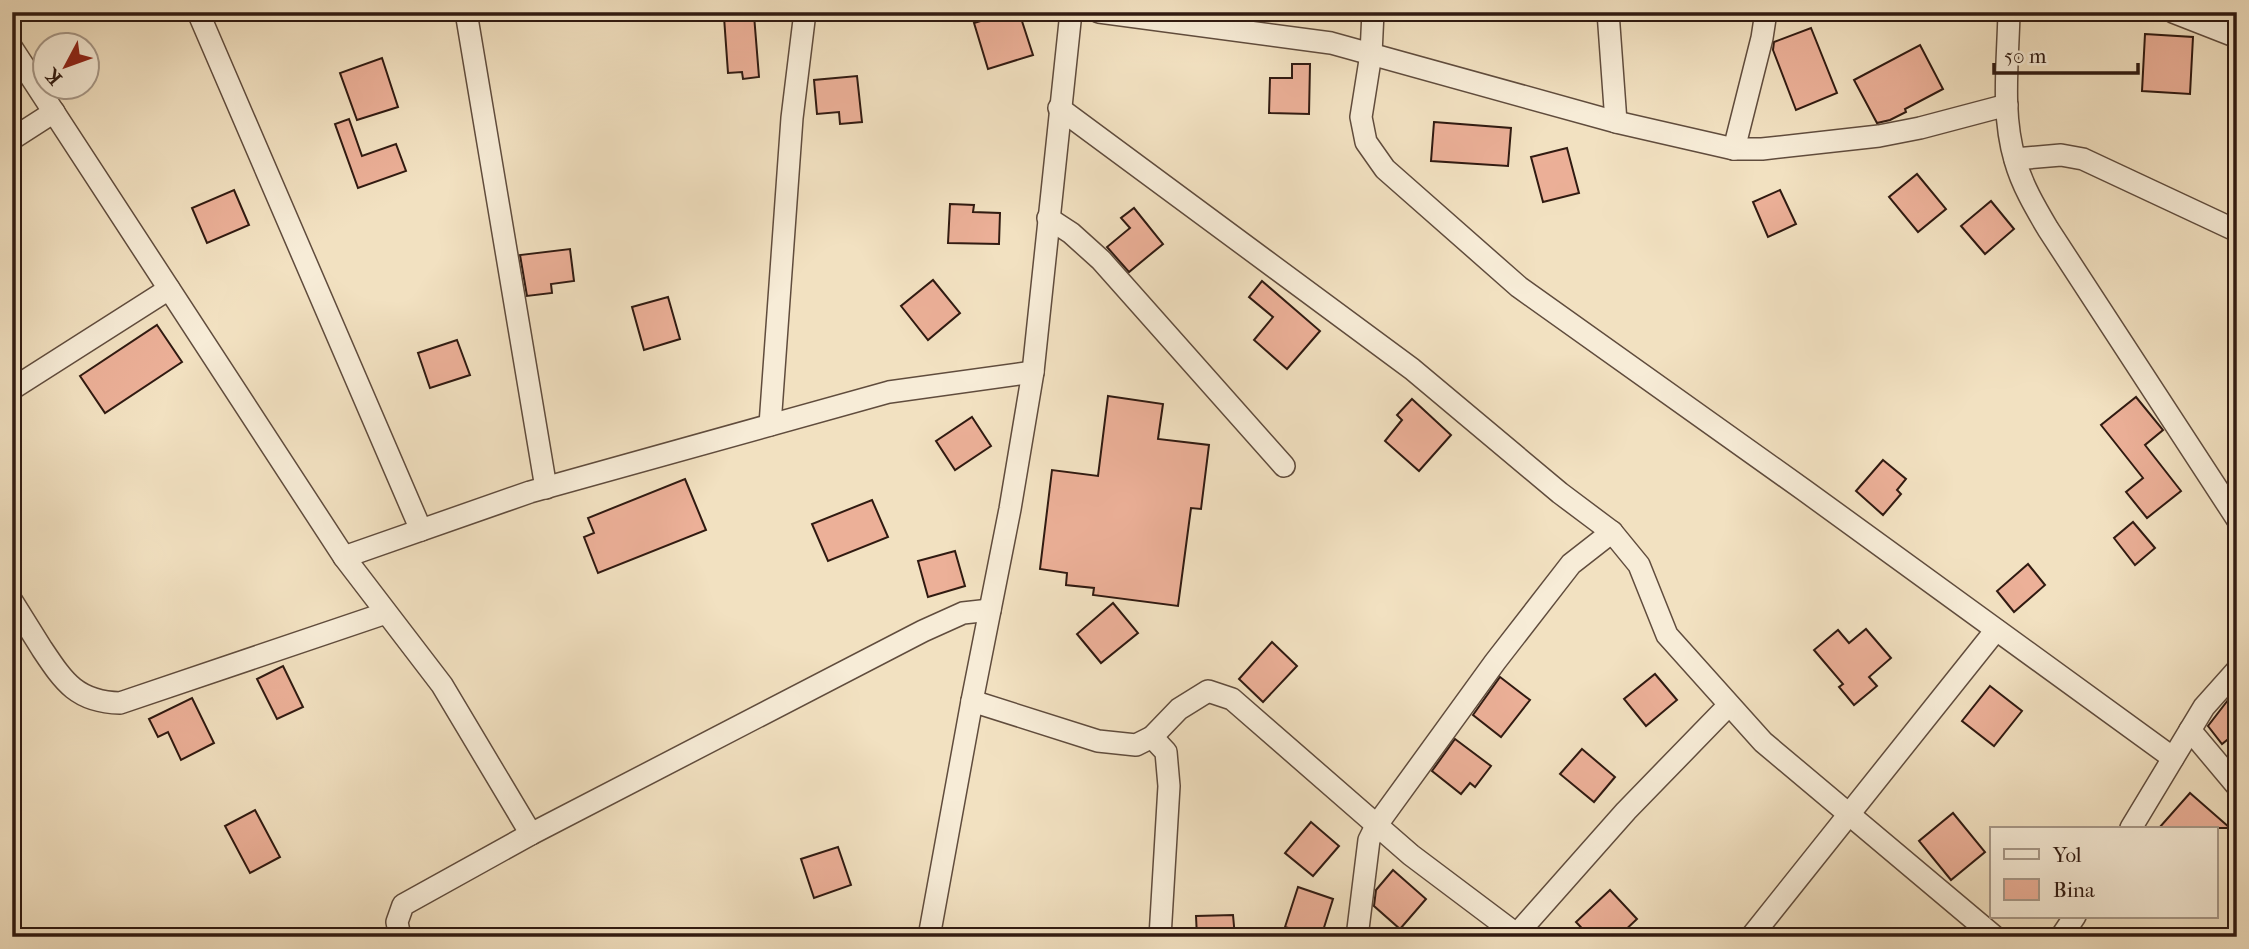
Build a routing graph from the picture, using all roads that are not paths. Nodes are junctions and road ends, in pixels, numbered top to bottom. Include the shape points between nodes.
1 (198, 12) edge
2 (466, 12) edge
3 (805, 12) edge
4 (1071, 12) edge
5 (1098, 12) edge
6 (1373, 12) edge
7 (1608, 12) edge
8 (1766, 12) edge
9 (2009, 12) edge
10 (2172, 12) edge
11 (2207, 19) edge
12 (2237, 37) edge
13 (12, 48) edge
14 (1371, 54) junction
15 (2007, 105) junction
16 (1059, 108) junction
17 (54, 112) junction
18 (1616, 122) junction
19 (12, 139) edge
20 (1734, 149) junction
21 (2015, 159) junction
22 (1048, 218) junction
23 (2237, 231) edge
24 (169, 289) junction
25 (1033, 372) junction
26 (12, 389) edge
27 (770, 425) junction
28 (1284, 466) dead end
29 (547, 488) junction
30 (2237, 519) edge
31 (421, 530) junction
32 (1612, 532) junction
33 (344, 557) junction
34 (12, 601) edge
35 (990, 610) junction
36 (386, 613) junction
37 (1996, 630) junction
38 (2237, 670) edge
39 (972, 701) junction
40 (1730, 705) junction
41 (2190, 730) junction
42 (1152, 737) junction
43 (2173, 758) junction
44 (2237, 786) edge
45 (1848, 814) junction
46 (1376, 826) junction
47 (2132, 827) edge
48 (531, 834) junction
49 (2074, 918) edge
50 (1518, 935) edge
51 (400, 937) edge
52 (929, 937) edge
53 (1160, 937) edge
54 (1357, 937) edge
55 (1751, 937) edge
56 (1994, 937) edge
57 (2061, 937) edge

1 - 31 street
2 - 29 street
3 - 27 street via 792,118
4 - 16 street
5 - 14 street via 1331,43
6 - 14 street
7 - 18 street
8 - 20 street
9 - 15 street
10 - 11 street
11 - 12 street
13 - 17 street
14 - 18 street
14 - 37 street via 1361,117 1366,142 1385,169 1519,286
15 - 20 street via 1879,136
15 - 21 street
16 - 22 street
16 - 32 street via 1412,369
17 - 19 street
17 - 24 street
18 - 20 street
21 - 23 street via 2061,155 2083,159
21 - 30 street via 2026,191 2048,229
22 - 25 street
22 - 28 street via 1101,260
24 - 26 street
24 - 33 street
25 - 27 street via 889,393
25 - 35 street
27 - 29 street
29 - 31 street
31 - 33 street
32 - 40 street via 1639,565 1667,635
32 - 46 street via 1571,564
33 - 36 street
34 - 36 street via 65,682 84,696 107,703 120,703
35 - 39 street
35 - 48 street via 963,612 923,631
36 - 48 street via 442,685
37 - 43 street
37 - 45 street
38 - 41 street
39 - 42 street via 1098,741 1136,745
39 - 52 street
40 - 45 street via 1763,742
40 - 50 street via 1626,811
41 - 43 street
41 - 44 street
42 - 46 street via 1179,709 1208,691 1232,699
42 - 53 street via 1166,752 1169,786
43 - 47 street
45 - 55 street
45 - 56 street
46 - 50 street
46 - 54 street via 1369,840
48 - 51 street via 403,905 397,922
49 - 57 street

